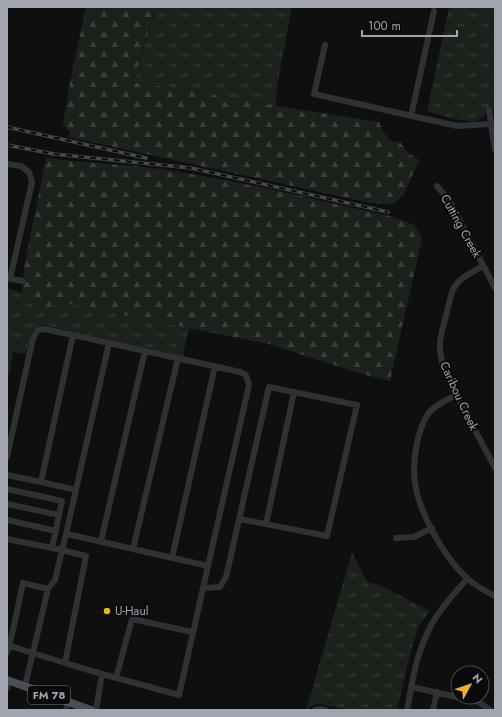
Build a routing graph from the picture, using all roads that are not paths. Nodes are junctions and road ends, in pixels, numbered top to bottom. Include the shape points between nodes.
1 (434, 11) dead end
2 (325, 45) dead end
3 (489, 110) dead end
4 (411, 116) junction
5 (491, 124) junction
6 (495, 150) edge
7 (7, 164) edge
8 (437, 186) dead end
9 (483, 266) junction
10 (8, 278) edge
11 (24, 281) dead end
12 (495, 288) edge
13 (73, 335) junction
14 (109, 343) junction
15 (145, 351) junction
16 (178, 358) junction
17 (215, 366) junction
18 (294, 392) junction
19 (456, 395) junction
20 (7, 457) edge
21 (495, 468) edge
22 (7, 475) edge
23 (41, 482) junction
24 (7, 489) edge
25 (76, 490) junction
26 (7, 504) edge
27 (59, 515) junction
28 (240, 519) junction
29 (7, 520) edge
30 (266, 524) junction
31 (432, 528) junction
32 (56, 531) junction
33 (67, 534) junction
34 (396, 538) dead end
35 (7, 539) edge
36 (101, 542) junction
37 (52, 548) junction
38 (133, 549) junction
39 (62, 550) junction
40 (172, 558) junction
41 (208, 566) junction
42 (467, 579) junction
43 (203, 588) junction
44 (48, 589) junction
45 (495, 596) edge
46 (192, 632) junction
47 (8, 645) edge
48 (32, 652) junction
49 (7, 653) edge
50 (65, 663) junction
51 (102, 674) junction
52 (116, 678) junction
53 (8, 683) edge
54 (25, 686) junction
55 (412, 687) junction
56 (437, 692) junction
57 (67, 706) edge
58 (91, 710) edge
59 (96, 710) edge
60 (315, 710) edge
61 (326, 710) edge
62 (407, 710) edge
63 (433, 710) edge
64 (490, 710) edge

1 - 4 street
2 - 4 street via 314,94
3 - 5 street
4 - 5 street via 457,126
5 - 6 street
7 - 10 street via 22,166 29,172 32,182
8 - 9 street, Cutting Creek via 449,200
9 - 12 street, Cutting Creek
9 - 19 street, Caribou Creek via 455,284 441,337 442,361
10 - 11 street
13 - 14 street
13 - 20 street via 44,329 38,330 33,338
13 - 23 street
14 - 15 street
14 - 25 street
15 - 16 street
15 - 36 street
16 - 17 street
16 - 38 street
17 - 40 street
17 - 41 street via 246,375 249,385
18 - 28 street via 269,387
18 - 30 street
18 - 30 street via 357,405 327,536
19 - 21 street, Caribou Creek
19 - 31 street via 429,413 418,440 414,465 415,482 418,498
22 - 23 street
23 - 25 street
24 - 27 street via 62,501
25 - 33 street
26 - 27 street
27 - 32 street
28 - 30 street
28 - 43 street via 226,577 220,587
29 - 32 street
31 - 34 street via 414,537
31 - 42 street via 444,552
32 - 37 street
33 - 36 street
33 - 39 street
35 - 37 street
36 - 38 street
37 - 39 street
38 - 40 street
39 - 44 street via 55,580
39 - 50 street via 86,556
40 - 41 street
41 - 43 street
42 - 45 street
42 - 55 street via 444,606 426,634
43 - 46 street
44 - 47 street via 22,583
44 - 48 street
46 - 52 street via 132,619
46 - 52 street via 179,695
47 - 48 street
47 - 49 street
48 - 50 street
48 - 54 street
50 - 51 street
51 - 52 street
51 - 59 street
53 - 54 main road, FM 78
54 - 57 main road, FM 78
55 - 56 street
55 - 62 street
56 - 63 street
56 - 64 street via 479,702
57 - 58 main road, FM 78
60 - 61 street

